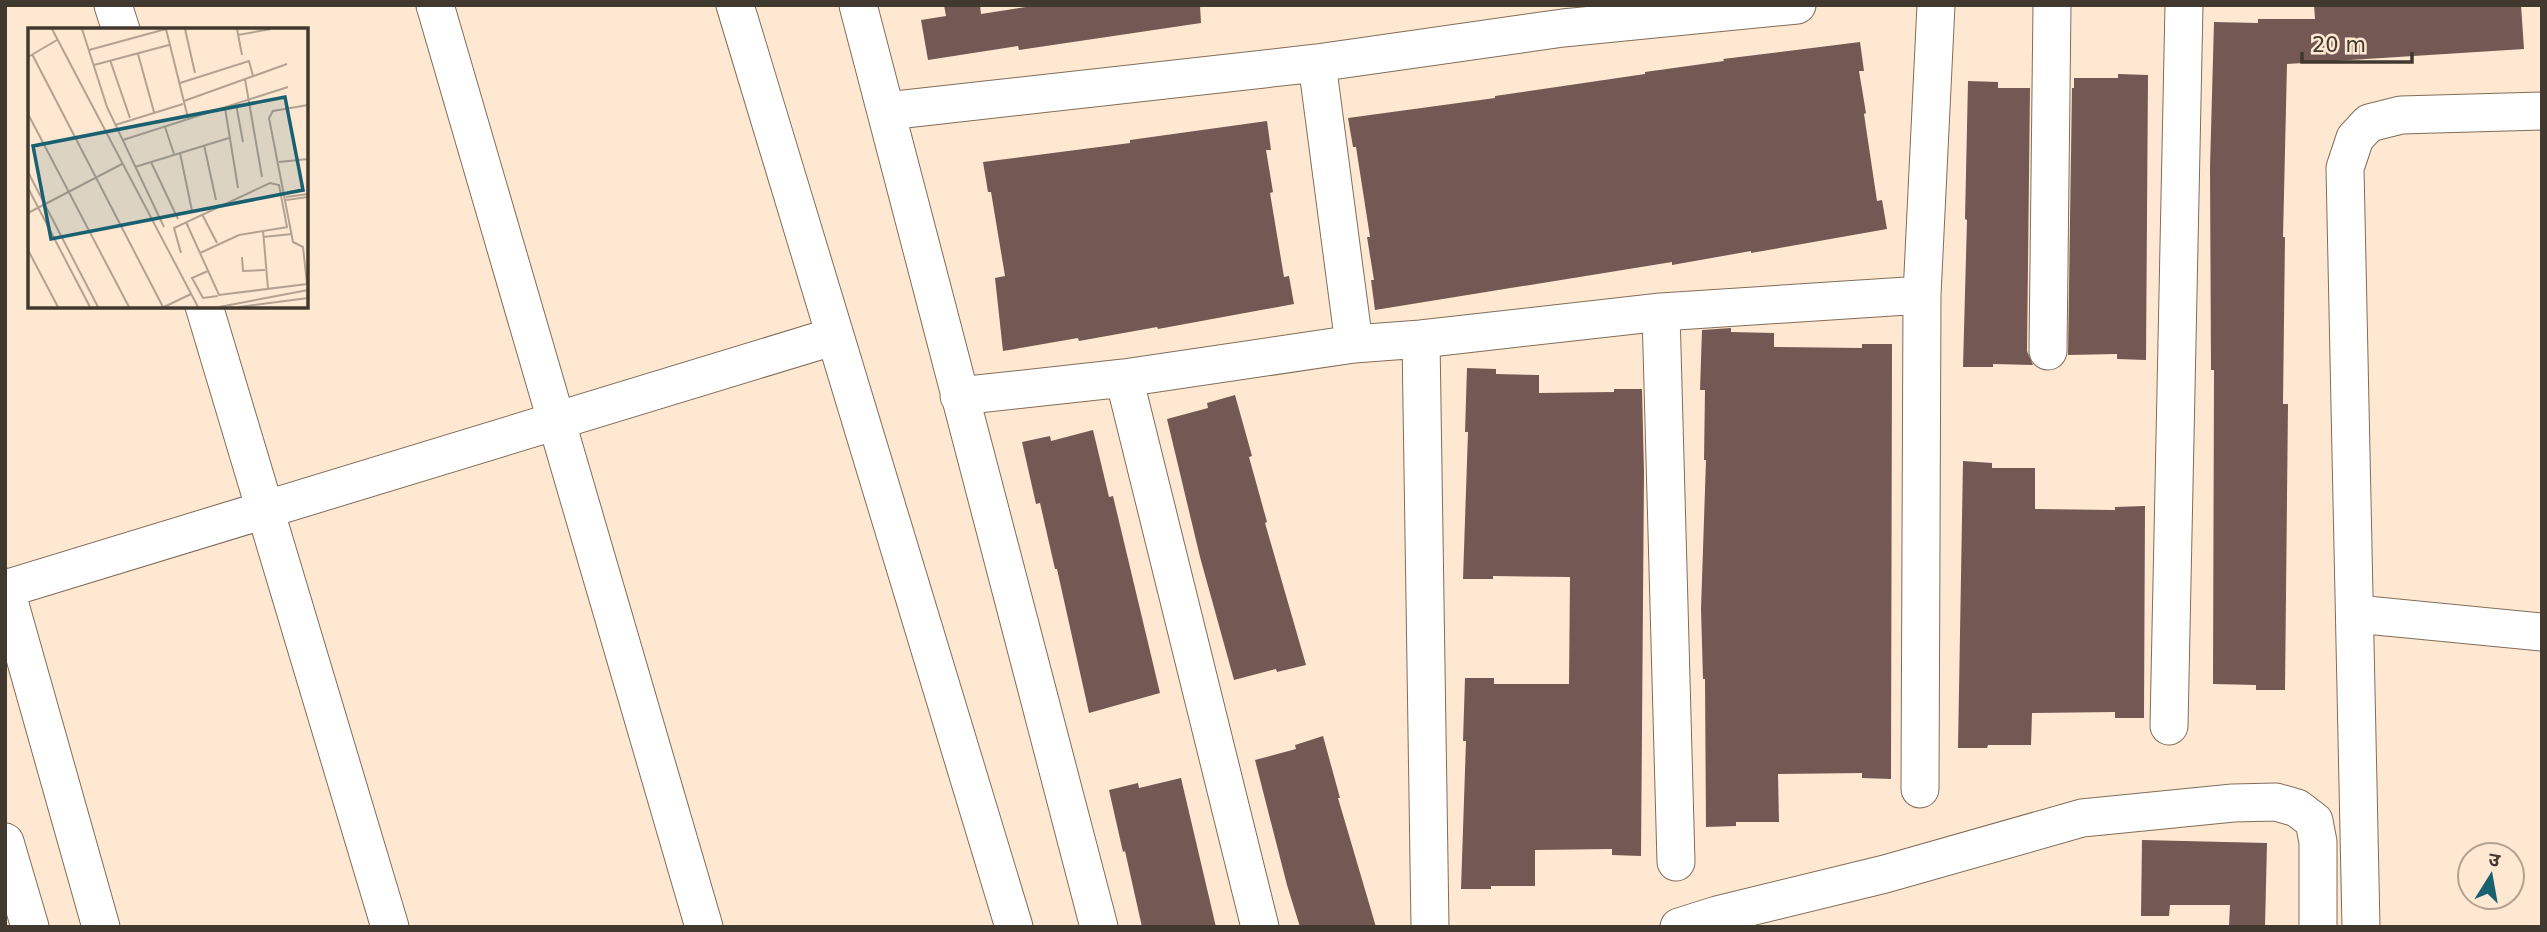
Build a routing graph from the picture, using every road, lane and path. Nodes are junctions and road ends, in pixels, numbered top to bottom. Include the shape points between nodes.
1 (113, 5) edge
2 (435, 5) edge
3 (735, 5) edge
4 (858, 5) edge
5 (1797, 5) edge
6 (1936, 5) edge
7 (2052, 5) edge
8 (2184, 5) edge
9 (1562, 17) edge
10 (120, 28) edge
11 (1317, 63) junction
12 (887, 111) junction
13 (2542, 111) edge
14 (1922, 295) junction
15 (205, 308) edge
16 (1661, 312) junction
17 (835, 336) junction
18 (1421, 339) junction
19 (1354, 344) junction
20 (2048, 351) dead end
21 (1124, 378) junction
22 (959, 396) junction
23 (556, 421) junction
24 (265, 510) junction
25 (5, 588) edge
26 (2356, 614) junction
27 (2542, 632) edge
28 (2169, 726) dead end
29 (1920, 789) dead end
30 (5, 842) edge
31 (1676, 862) dead end
32 (30, 927) edge
33 (101, 927) edge
34 (390, 927) edge
35 (704, 927) edge
36 (1014, 927) edge
37 (1099, 927) edge
38 (1260, 927) edge
39 (1430, 927) edge
40 (1679, 927) edge
41 (2318, 927) edge
42 (2361, 927) edge

1 - 10 street
2 - 23 street
3 - 17 street
4 - 12 street
5 - 9 street
6 - 14 street
7 - 20 street
8 - 28 street
9 - 11 street
11 - 12 street
11 - 19 street
12 - 22 street
13 - 26 street via 2401,115 2370,122 2354,138 2345,168
14 - 16 street
14 - 29 street
15 - 24 street
16 - 18 street
16 - 31 street
17 - 23 street
17 - 36 street
18 - 19 street
18 - 39 street
19 - 21 street
21 - 22 street
21 - 38 street
22 - 37 street
23 - 24 street
23 - 35 street
24 - 25 street
24 - 34 street
25 - 33 street
26 - 27 street
26 - 42 street
30 - 32 street
40 - 41 street via 2082,818 2276,802 2297,807 2314,821

